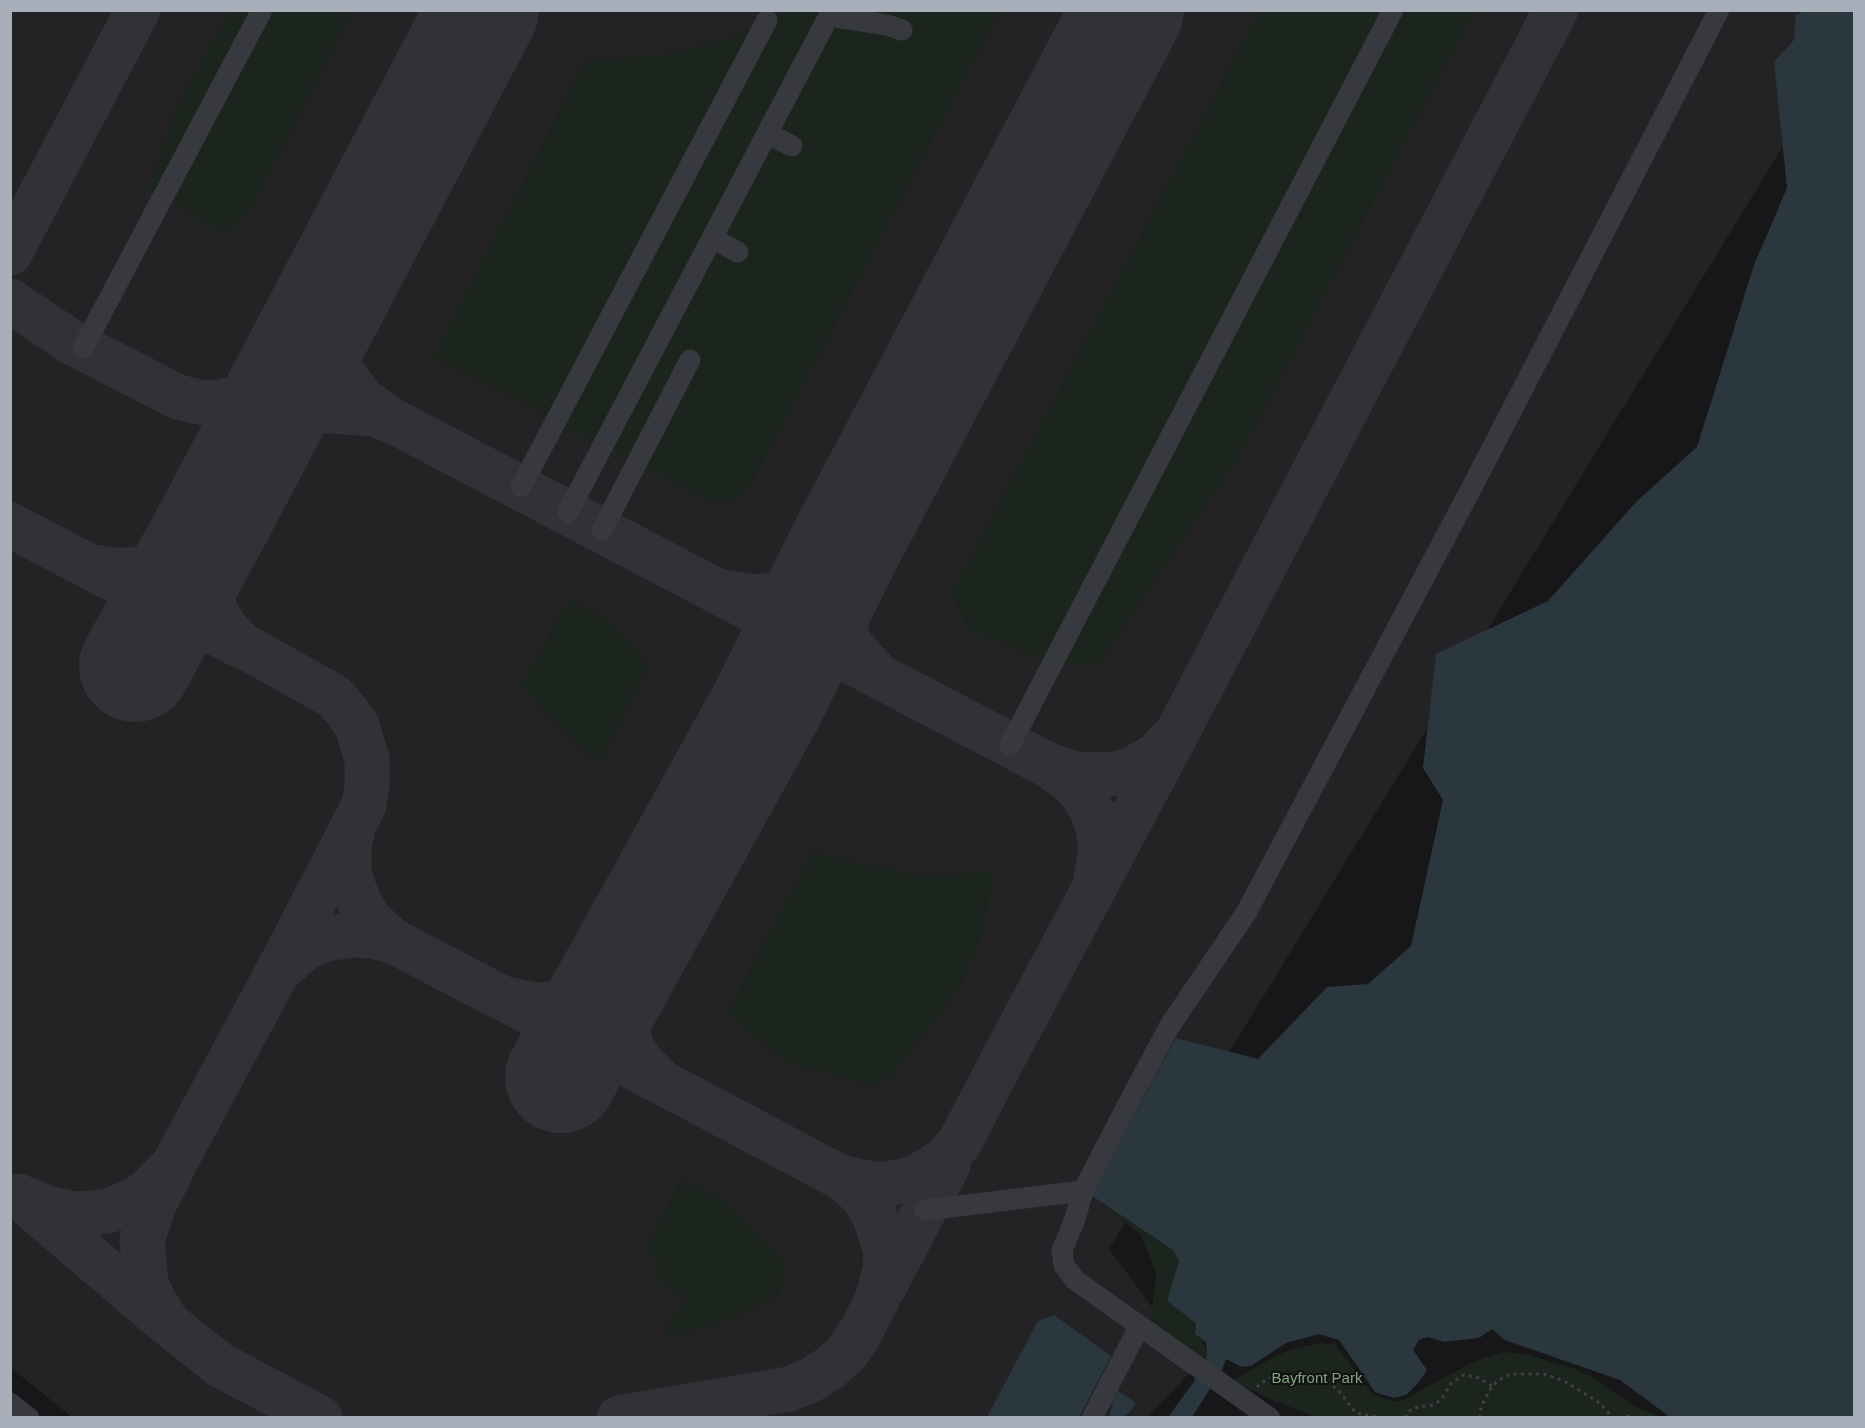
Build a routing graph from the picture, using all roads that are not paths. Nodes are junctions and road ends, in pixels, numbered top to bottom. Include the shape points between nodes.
1 (262, 10) edge
2 (1393, 10) edge
3 (1719, 10) edge
4 (831, 13) edge
5 (767, 21) dead end
6 (902, 30) dead end
7 (768, 134) junction
8 (792, 146) dead end
9 (712, 238) junction
10 (738, 252) dead end
11 (83, 348) dead end
12 (690, 360) dead end
13 (521, 487) dead end
14 (568, 512) dead end
15 (602, 530) dead end
16 (1010, 745) dead end
17 (1083, 1191) junction
18 (925, 1210) dead end
19 (1139, 1327) junction
20 (10, 1403) edge
21 (29, 1418) edge
22 (1092, 1418) edge
23 (1270, 1418) edge

1 - 11 street
2 - 16 street
3 - 17 street via 1246,913 1169,1027
4 - 6 street
4 - 7 street
5 - 13 street
7 - 8 street
7 - 9 street
9 - 10 street
9 - 14 street
12 - 15 street
17 - 18 street
17 - 19 street via 1062,1250 1064,1265 1075,1280
19 - 22 street
19 - 23 street
20 - 21 street

